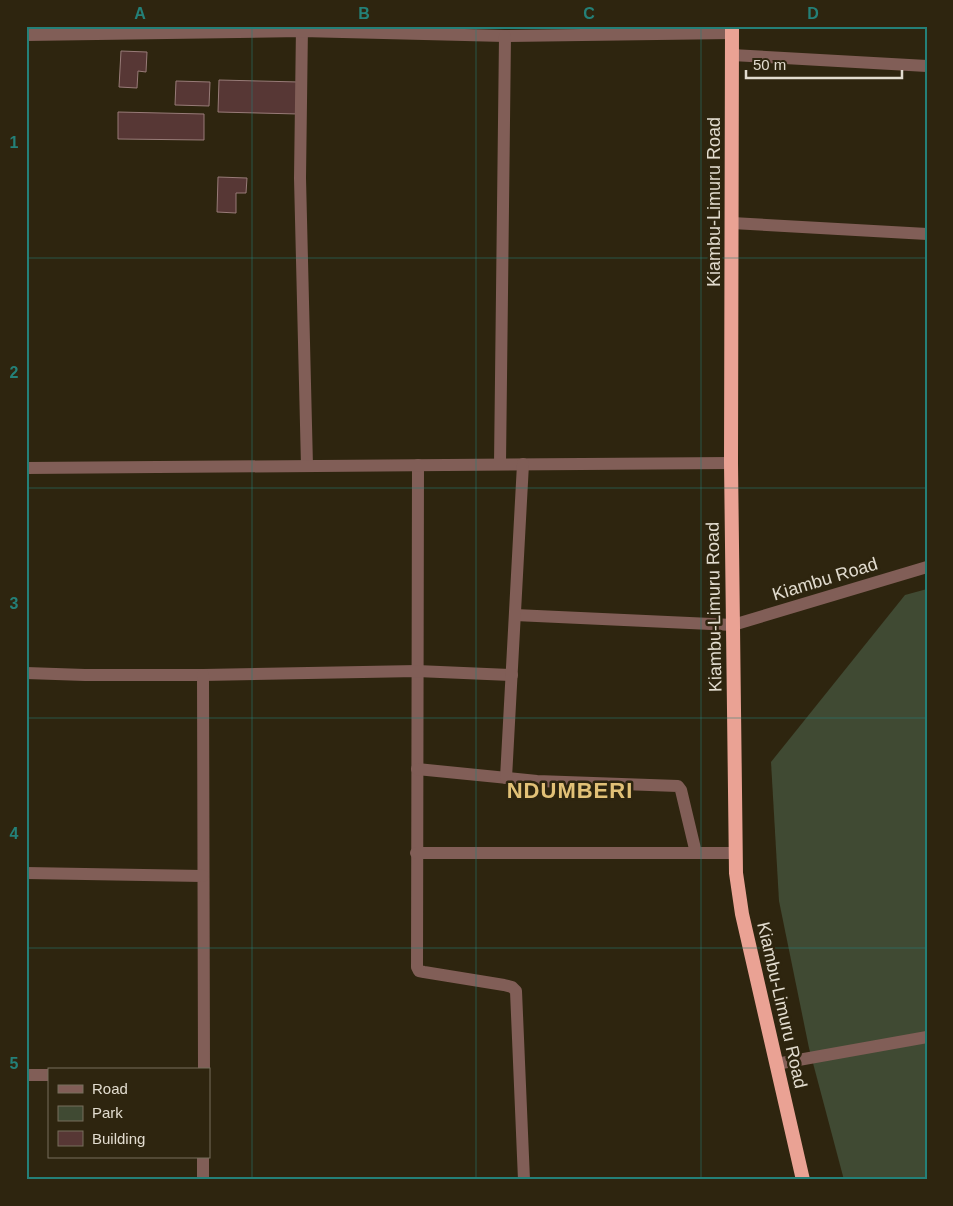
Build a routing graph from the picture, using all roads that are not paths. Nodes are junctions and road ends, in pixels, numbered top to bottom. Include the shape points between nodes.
1 (302, 28) edge
2 (732, 30) edge
3 (26, 35) edge
4 (505, 36) junction
5 (732, 56) junction
6 (927, 66) edge
7 (732, 223) junction
8 (927, 234) edge
9 (731, 463) junction
10 (500, 464) junction
11 (523, 464) junction
12 (307, 466) junction
13 (418, 466) junction
14 (26, 468) edge
15 (927, 567) edge
16 (515, 614) junction
17 (732, 625) junction
18 (417, 671) junction
19 (26, 673) edge
20 (203, 675) junction
21 (512, 675) junction
22 (417, 769) junction
23 (506, 778) junction
24 (416, 853) junction
25 (696, 853) junction
26 (736, 853) junction
27 (26, 873) edge
28 (203, 876) junction
29 (927, 1037) edge
30 (776, 1064) junction
31 (204, 1068) edge
32 (26, 1074) edge
33 (48, 1075) edge
34 (203, 1158) edge
35 (203, 1180) edge
36 (524, 1180) edge
37 (803, 1180) edge

1 - 3 street
1 - 4 street
1 - 12 street via 300,178
2 - 4 street
2 - 5 highway, Kiambu-Limuru Road
4 - 10 street
5 - 6 street
5 - 7 highway, Kiambu-Limuru Road
7 - 8 street
7 - 9 highway, Kiambu-Limuru Road
9 - 11 street
9 - 17 highway, Kiambu-Limuru Road
10 - 11 street
10 - 13 street
11 - 16 street
12 - 13 street
12 - 14 street
13 - 18 street
15 - 17 street, Kiambu Road
16 - 17 street, Kiambu Road
16 - 21 street
17 - 26 highway, Kiambu-Limuru Road
18 - 20 street
18 - 21 street
18 - 22 street
19 - 20 street
20 - 28 street
21 - 23 street
22 - 23 street
22 - 24 street
23 - 25 street via 678,786
24 - 25 street
24 - 36 street via 416,961 419,971 504,985 516,991
25 - 26 street
26 - 30 highway, Kiambu-Limuru Road via 742,914
27 - 28 street
28 - 31 street
29 - 30 street
30 - 37 highway, Kiambu-Limuru Road
32 - 33 street
34 - 35 street

